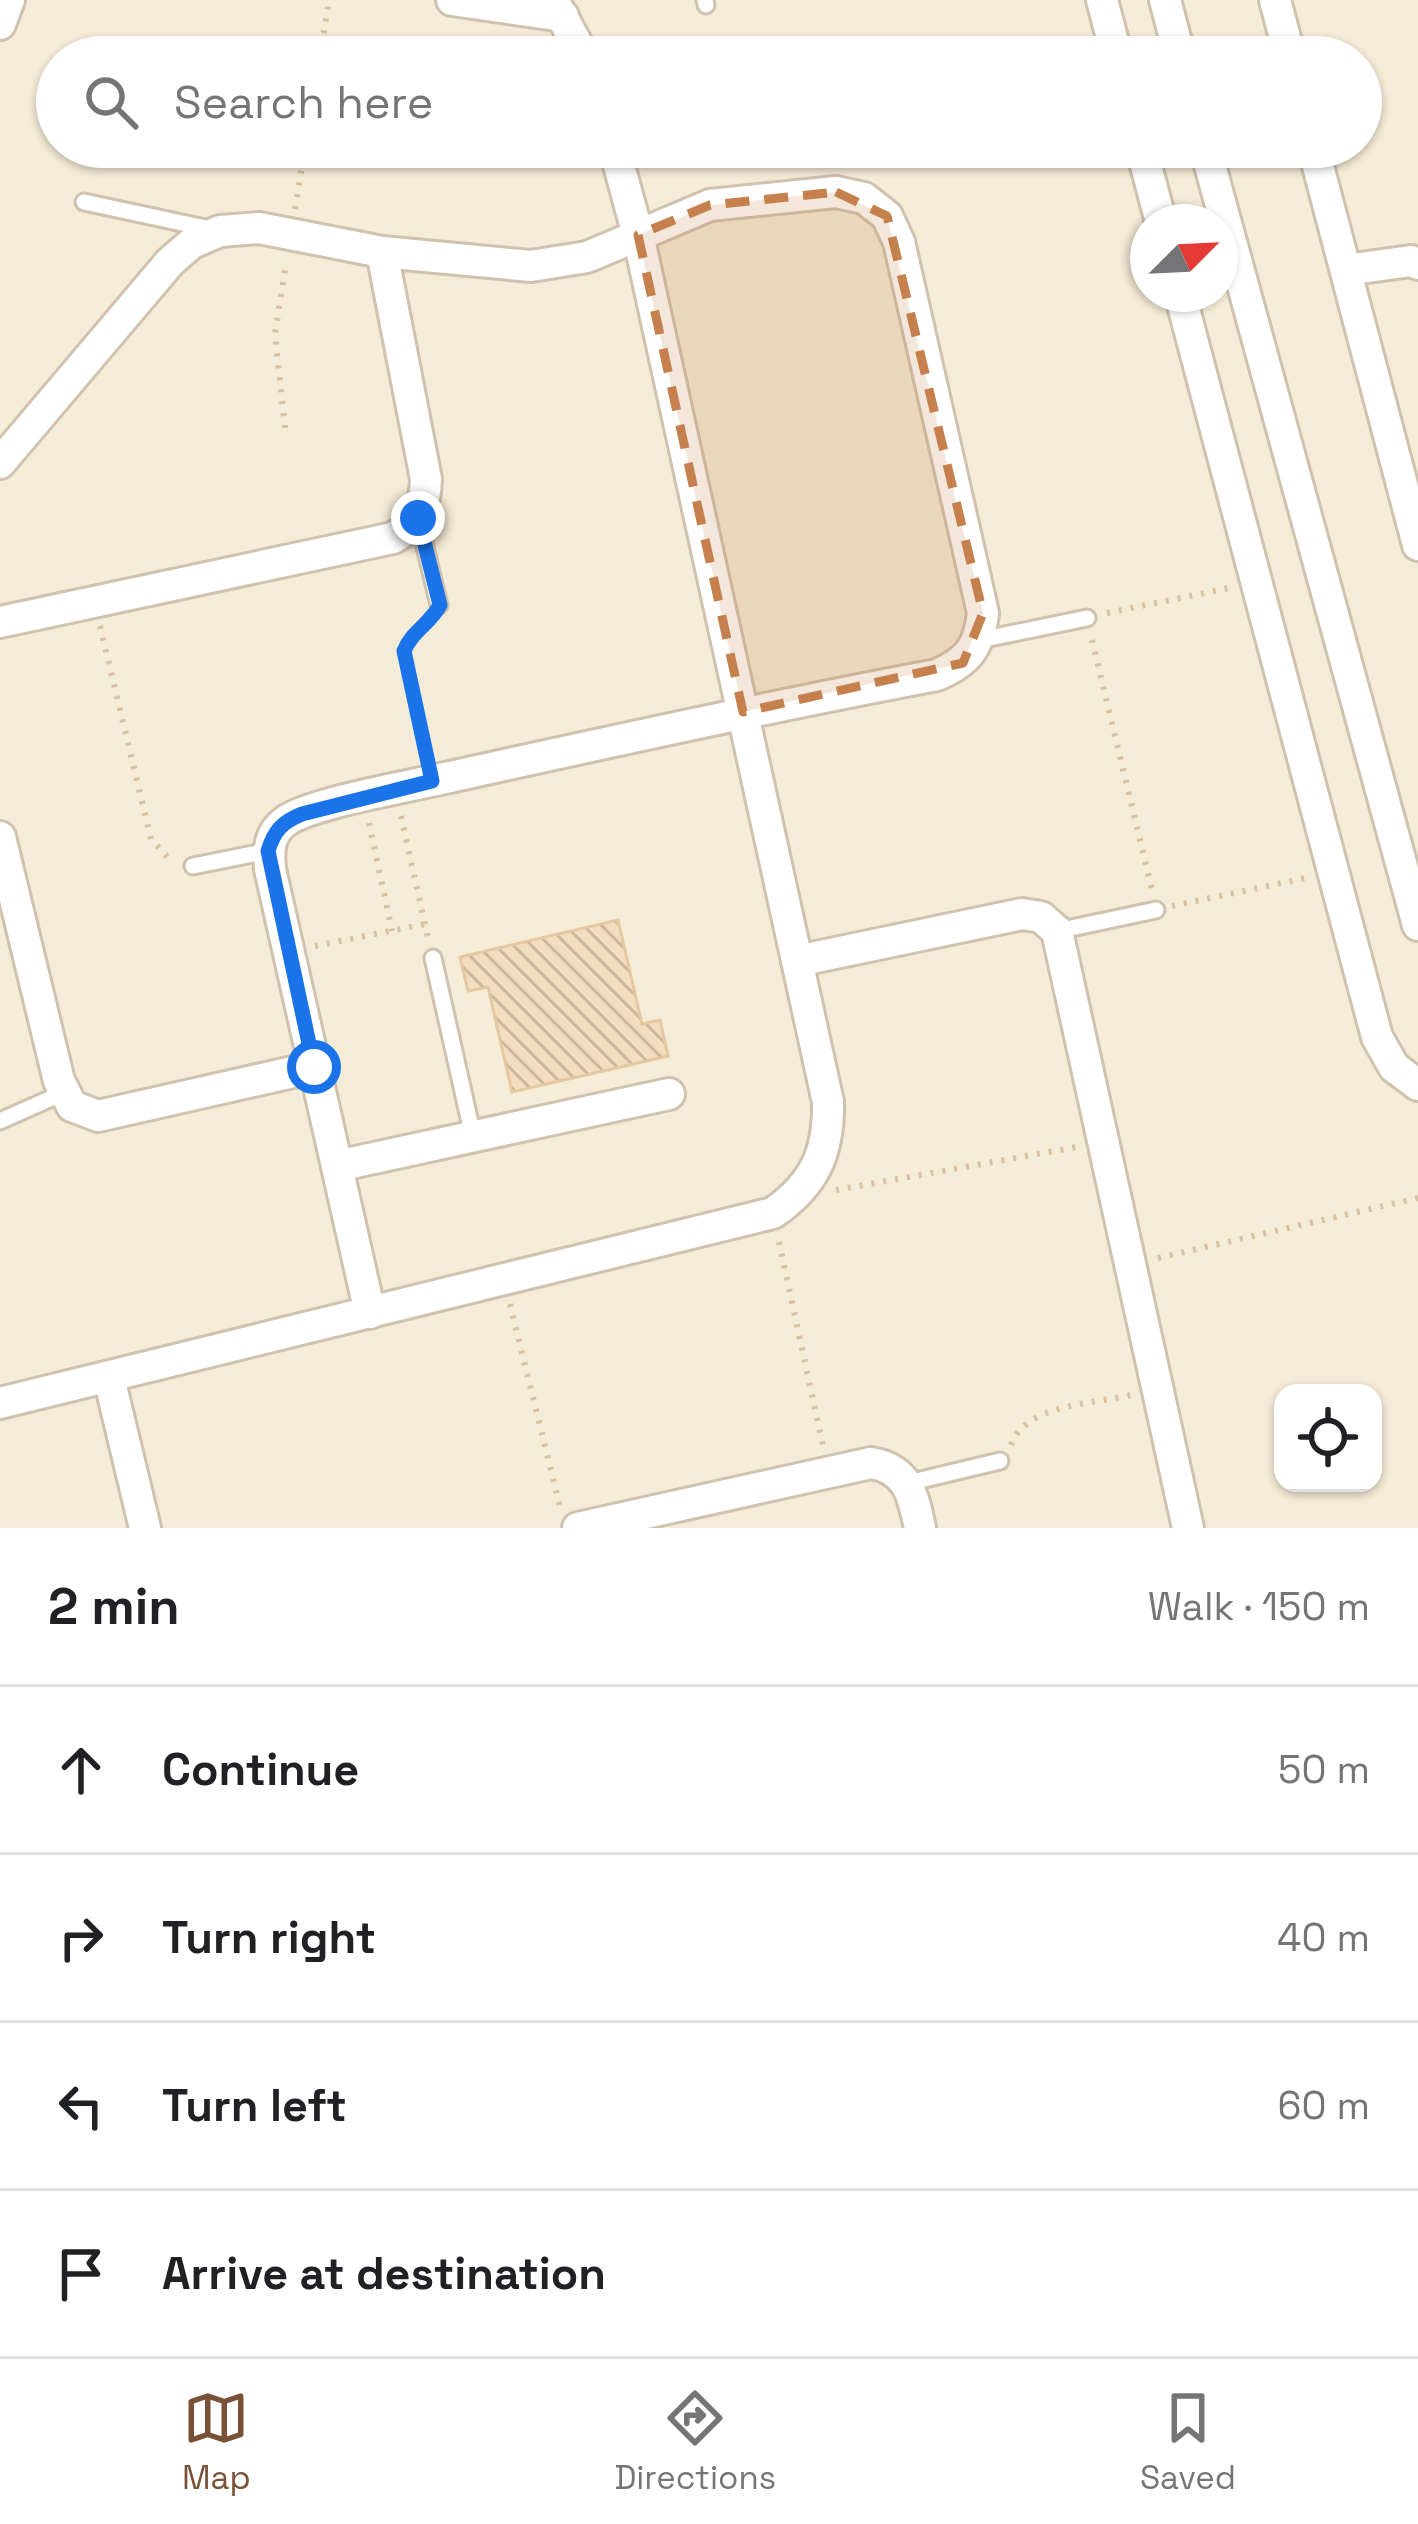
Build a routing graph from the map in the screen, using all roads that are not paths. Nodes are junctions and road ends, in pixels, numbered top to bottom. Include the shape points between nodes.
1 (9, 0) edge
2 (452, 0) edge
3 (1102, 0) edge
4 (1165, 0) edge
5 (1274, 0) edge
6 (558, 8) edge
7 (0, 24) edge
8 (573, 36) edge
9 (1111, 36) edge
10 (1174, 36) edge
11 (1284, 36) edge
12 (620, 168) edge
13 (1147, 168) edge
14 (1210, 168) edge
15 (1319, 168) edge
16 (84, 202) dead end
17 (1156, 204) edge
18 (220, 231) junction
19 (638, 235) junction
20 (382, 252) junction
21 (1418, 264) edge
22 (1346, 270) junction
23 (1185, 312) edge
24 (0, 463) edge
25 (418, 518) junction
26 (1418, 544) edge
27 (440, 605) road end
28 (1087, 618) road end
29 (0, 622) edge
30 (980, 640) junction
31 (743, 712) junction
32 (0, 837) edge
33 (268, 851) junction
34 (193, 866) road end
35 (1156, 910) road end
36 (1418, 925) edge
37 (1057, 931) junction
38 (433, 958) road end
39 (797, 962) junction
40 (314, 1067) junction
41 (1418, 1085) edge
42 (63, 1094) junction
43 (669, 1094) dead end
44 (0, 1121) edge
45 (473, 1136) junction
46 (337, 1166) junction
47 (370, 1313) junction
48 (109, 1378) junction
49 (0, 1403) edge
50 (1000, 1461) road end
51 (908, 1483) junction
52 (145, 1528) edge
53 (578, 1528) edge
54 (920, 1528) edge
55 (1188, 1528) edge

1 - 7 street
2 - 6 street
3 - 9 street
4 - 10 street
5 - 11 street
6 - 8 street
12 - 19 street
13 - 17 street
14 - 36 street
15 - 22 street
16 - 18 lane
18 - 20 street via 292,231
18 - 24 street via 170,262
19 - 20 street via 587,257 531,266
19 - 30 street via 710,205 836,192 864,198 886,216 899,242 983,613
19 - 31 street
20 - 25 street via 426,479
21 - 22 street
22 - 26 street
23 - 41 street via 1377,1037 1394,1067
25 - 27 lane
25 - 29 street via 393,538
28 - 30 lane
30 - 31 street via 963,663 937,675
31 - 33 street via 364,797 286,820
31 - 39 street
32 - 42 street
33 - 34 lane
33 - 40 street
35 - 37 lane
37 - 39 street via 1042,917 1022,914
37 - 55 street
38 - 45 lane
39 - 47 street via 829,1137 818,1170 784,1205
40 - 42 street via 98,1115
40 - 46 street
42 - 44 lane
43 - 45 street
45 - 46 street
46 - 47 street
47 - 48 street
48 - 49 street
48 - 52 street
50 - 51 lane
51 - 53 street via 871,1463
51 - 54 street

